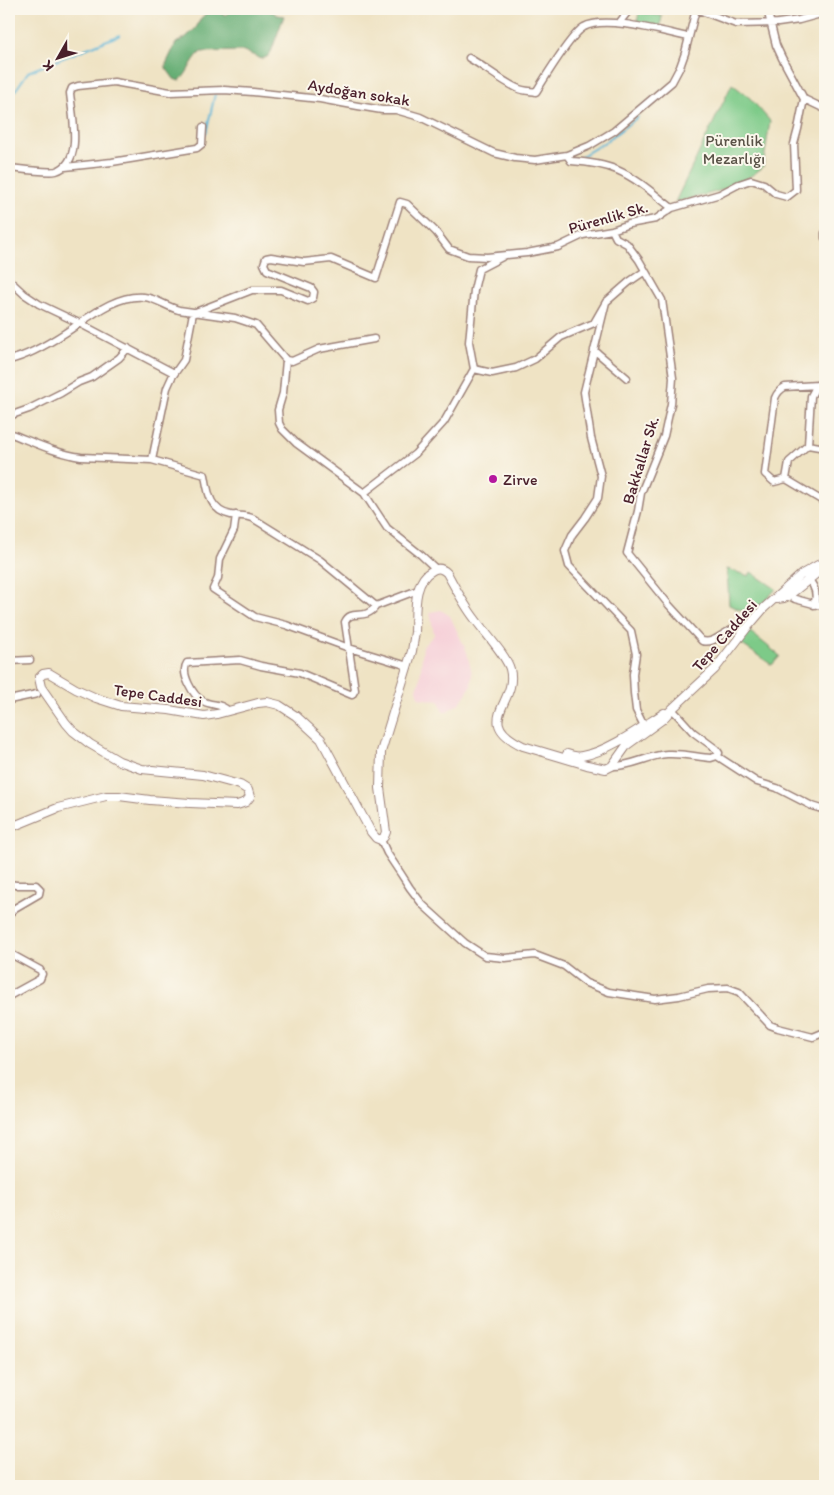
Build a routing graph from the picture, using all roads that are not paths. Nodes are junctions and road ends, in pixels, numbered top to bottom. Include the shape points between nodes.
1 (630, 9) edge
2 (696, 9) edge
3 (767, 9) edge
4 (823, 9) edge
5 (825, 12) edge
6 (817, 15) junction
7 (619, 23) junction
8 (771, 23) junction
9 (689, 37) junction
10 (469, 58) dead end
11 (804, 99) junction
12 (825, 109) edge
13 (204, 128) dead end
14 (567, 155) junction
15 (65, 167) junction
16 (9, 168) edge
17 (672, 208) junction
18 (612, 230) junction
19 (825, 233) edge
20 (825, 238) edge
21 (506, 255) junction
22 (645, 271) junction
23 (9, 280) edge
24 (606, 302) junction
25 (193, 313) junction
26 (79, 323) junction
27 (374, 339) dead end
28 (128, 348) junction
29 (594, 350) junction
30 (9, 360) edge
31 (286, 360) junction
32 (474, 369) junction
33 (174, 373) junction
34 (627, 378) dead end
35 (817, 385) junction
36 (825, 388) edge
37 (9, 416) edge
38 (9, 433) edge
39 (808, 445) junction
40 (825, 448) edge
41 (152, 460) junction
42 (786, 479) junction
43 (364, 493) junction
44 (825, 500) edge
45 (236, 516) junction
46 (825, 561) edge
47 (436, 569) junction
48 (825, 569) edge
49 (802, 574) junction
50 (809, 580) junction
51 (418, 590) junction
52 (786, 594) junction
53 (814, 605) junction
54 (376, 606) junction
55 (825, 607) edge
56 (746, 629) junction
57 (349, 648) junction
58 (30, 660) dead end
59 (9, 661) edge
60 (408, 666) junction
61 (37, 694) dead end
62 (9, 700) edge
63 (672, 709) junction
64 (228, 711) junction
65 (644, 726) junction
66 (510, 738) junction
67 (600, 750) junction
68 (718, 756) junction
69 (614, 763) junction
70 (598, 768) junction
71 (825, 810) edge
72 (9, 828) edge
73 (382, 840) junction
74 (9, 884) edge
75 (9, 914) edge
76 (9, 953) edge
77 (9, 996) edge
78 (825, 1032) edge

1 - 7 street
2 - 8 street via 736,24
2 - 9 street, Aydoğan sokak
3 - 8 street
4 - 6 street
5 - 6 street
6 - 8 street
7 - 9 street
7 - 10 street via 593,23 581,28 536,92 518,89
8 - 11 street via 776,45
9 - 14 street, Aydoğan sokak via 672,82 614,131
11 - 12 street
11 - 17 street, Pürenlik Sk. via 794,144 796,190 787,197 751,180 720,194
13 - 15 street via 202,144 197,148
14 - 15 street, Aydoğan sokak via 535,160 494,153 420,117 396,110 224,90 170,92 114,82 72,88 72,157
14 - 17 street via 571,161 616,169
15 - 16 street via 54,172
17 - 18 street, Pürenlik Sk. via 656,219
18 - 21 street, Pürenlik Sk. via 583,235 558,247
18 - 22 street, Bakkallar Sk. via 616,238 627,244
19 - 20 street
21 - 25 street, Pürenlik Sk. via 468,256 449,249 407,204 400,202 376,278 331,259 304,262 271,257 266,258 264,264 267,270 310,288 314,292 313,298 308,301 281,290 252,290
21 - 32 street via 479,269 469,342
22 - 24 street
22 - 56 street, Bakkallar Sk. via 662,300 673,378 664,436 641,493 628,553 702,641 714,640 734,628
23 - 26 street via 39,304
24 - 29 street
24 - 32 street via 594,323 561,337 535,359 516,368 492,373
25 - 26 street via 172,308 153,298 139,297 104,308
25 - 31 street via 235,318 256,325
25 - 33 street via 186,354
26 - 28 street
26 - 30 street via 29,353
27 - 31 street via 319,349 292,361
28 - 33 street
28 - 37 street via 92,376 49,400
29 - 34 street
29 - 65 street via 584,392 601,476 598,498 572,534 565,551 569,566 631,631 636,654 633,674 636,710
31 - 43 street via 278,410 282,429
32 - 43 street via 444,422 414,454
33 - 41 street via 167,388
35 - 36 street
35 - 39 street via 810,396
35 - 42 street via 785,388 774,398 765,474 774,482
38 - 41 street via 70,456
39 - 40 street
39 - 42 street via 788,462
41 - 45 street via 205,475 212,504
42 - 44 street
43 - 47 street via 387,528
45 - 54 street via 254,519 316,557
45 - 57 street via 234,530 221,555 213,589 255,617
46 - 49 street
47 - 51 street via 426,576
47 - 66 street via 447,573 510,668 510,690 498,719 501,730
48 - 50 street
49 - 50 street
49 - 52 street
50 - 52 street
50 - 53 street via 815,592
51 - 54 street
51 - 60 street
52 - 53 street
52 - 56 street, Tepe Caddesi via 764,608
53 - 55 street
54 - 57 street via 372,612 347,618
56 - 63 street, Tepe Caddesi via 715,669
57 - 60 street
57 - 64 street via 355,690 352,695 300,673 240,660 187,663 184,674 199,698 223,706
58 - 59 street
60 - 73 street via 380,758 386,832
61 - 62 street
63 - 65 street, Tepe Caddesi
63 - 68 street via 693,732 714,746
63 - 69 street, Tepe Caddesi via 627,745
64 - 72 street, Tepe Caddesi via 204,716 122,706 76,689 50,673 43,674 39,678 41,687 66,723 103,752 142,769 189,773 240,785 248,790 250,797 236,805 106,796 58,808
64 - 73 street, Tepe Caddesi via 258,703 274,703 306,724 321,739 371,832
65 - 67 street, Tepe Caddesi
66 - 67 street, Tepe Caddesi via 574,756
66 - 70 street via 523,746
67 - 69 street via 612,751 616,757
67 - 70 street via 595,758
68 - 69 street via 667,754 621,766
68 - 71 street via 757,782
69 - 70 street via 606,769
73 - 78 street via 405,882 423,905 464,943 485,956 536,955 564,966 586,983 609,992 655,999 728,988 739,992 778,1028 813,1037
74 - 75 street via 36,885 40,889 39,894
76 - 77 street via 42,974 40,979

